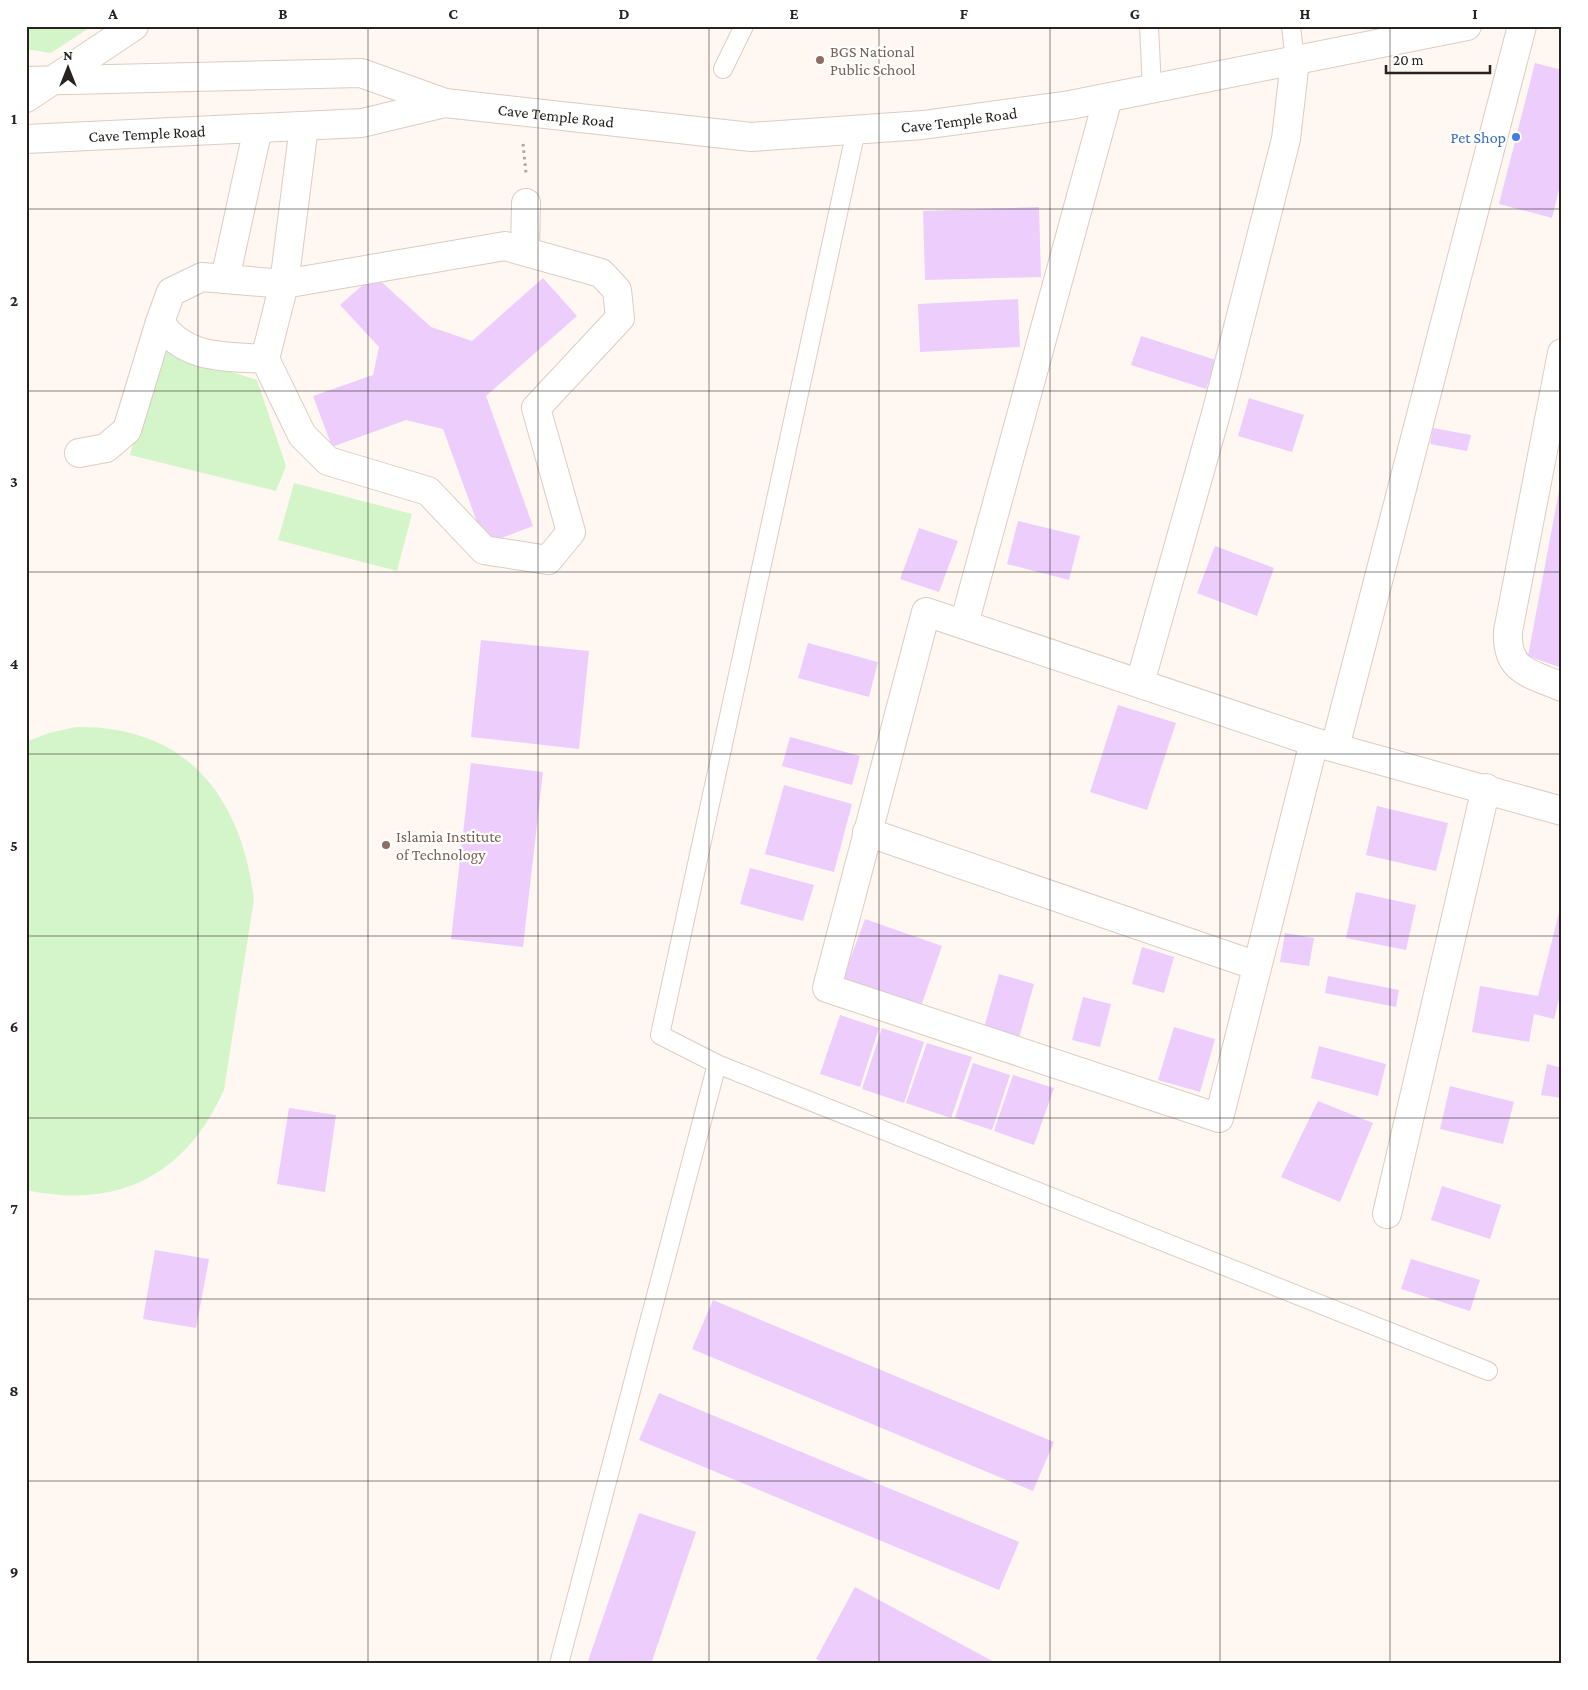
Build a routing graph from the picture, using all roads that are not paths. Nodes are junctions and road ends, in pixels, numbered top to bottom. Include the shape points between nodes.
1 (134, 26) edge
2 (744, 26) edge
3 (1149, 26) edge
4 (1291, 26) edge
5 (1467, 26) edge
6 (1522, 26) edge
7 (1295, 61) junction
8 (722, 69) dead end
9 (39, 80) edge
10 (1152, 89) junction
11 (26, 98) edge
12 (1108, 98) junction
13 (446, 103) junction
14 (304, 126) junction
15 (258, 128) junction
16 (856, 130) junction
17 (26, 140) edge
18 (526, 203) road end
19 (525, 251) junction
20 (225, 279) junction
21 (284, 284) junction
22 (160, 322) junction
23 (1562, 353) edge
24 (265, 359) junction
25 (79, 452) dead end
26 (964, 624) junction
27 (1140, 683) junction
28 (1562, 688) edge
29 (1324, 745) junction
30 (1486, 788) junction
31 (1562, 811) edge
32 (867, 832) junction
33 (1257, 966) junction
34 (717, 1064) junction
35 (1387, 1214) dead end
36 (1488, 1371) dead end
37 (559, 1664) edge

1 - 9 street
2 - 8 lane
3 - 10 lane
4 - 7 lane
5 - 7 street, Cave Temple Road
6 - 29 street
7 - 10 street, Cave Temple Road
7 - 27 street via 1286,139 1217,410
9 - 11 street
9 - 13 street, Cave Temple Road via 361,73
10 - 12 street, Cave Temple Road
12 - 16 street, Cave Temple Road via 923,125
12 - 26 street
13 - 14 street, Cave Temple Road via 362,123
13 - 16 street, Cave Temple Road via 751,137
14 - 15 street, Cave Temple Road
14 - 21 street
15 - 17 street, Cave Temple Road
15 - 20 street
16 - 34 lane via 660,1035
18 - 19 street
19 - 21 street via 505,246
19 - 24 street via 601,273 617,290 620,318 536,408 571,532 548,560 484,550 428,492 328,461 302,435
20 - 21 street
20 - 22 street via 202,277 171,292
21 - 24 street
22 - 24 street via 170,337 203,354
22 - 25 street via 127,430 106,448
23 - 28 street via 1507,644 1510,658 1520,669
26 - 27 street
26 - 32 street via 926,612
27 - 29 street
29 - 30 street
29 - 33 street
30 - 31 street
30 - 35 street
32 - 33 street
32 - 33 street via 826,988 1219,1118
34 - 36 lane
34 - 37 lane

